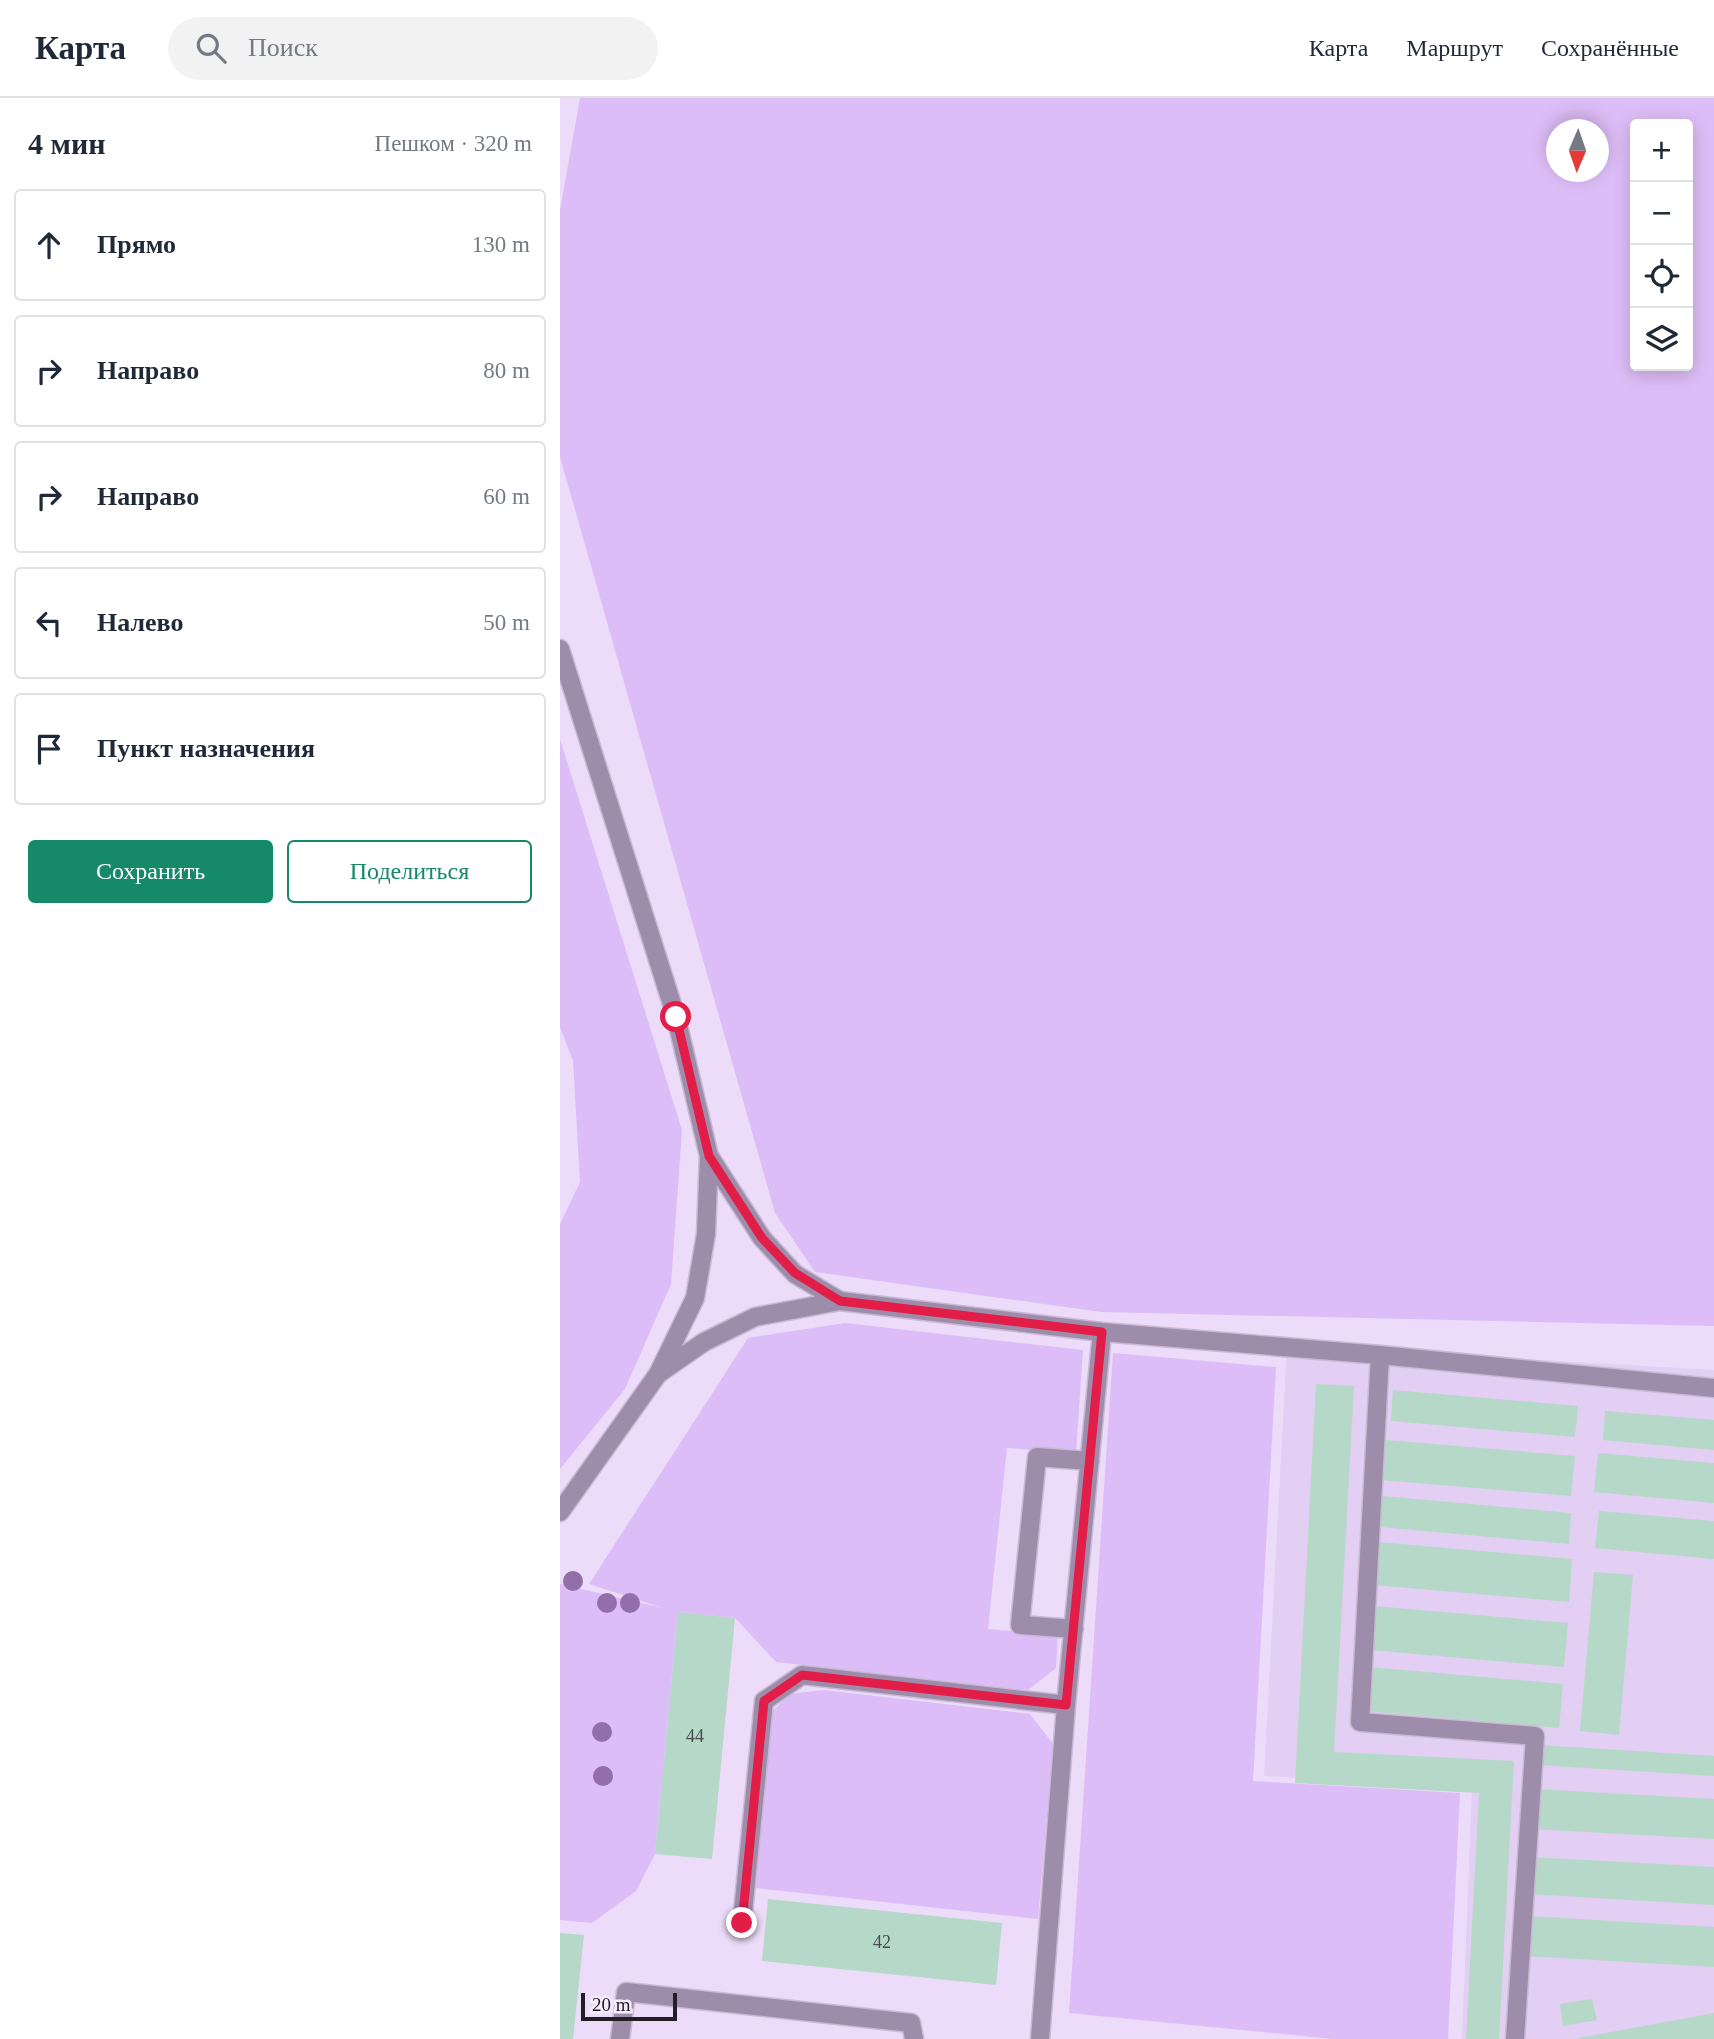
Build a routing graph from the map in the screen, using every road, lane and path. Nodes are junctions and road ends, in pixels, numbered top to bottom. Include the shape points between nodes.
1 (560, 649) edge
2 (709, 1156) junction
3 (840, 1301) junction
4 (1102, 1332) junction
5 (1380, 1355) junction
6 (658, 1374) junction
7 (1714, 1388) edge
8 (1090, 1461) junction
9 (560, 1512) edge
10 (1074, 1629) junction
11 (1066, 1705) junction
12 (742, 1923) dead end
13 (620, 2039) edge
14 (915, 2039) edge
15 (1040, 2039) edge
16 (1515, 2039) edge

1 - 2 street via 676,1017
2 - 3 street via 762,1238 795,1273
2 - 6 street via 706,1234 695,1297
3 - 4 street
3 - 6 street via 755,1317 704,1342
4 - 5 street
4 - 8 street
5 - 7 street
5 - 16 street via 1360,1722 1535,1736
6 - 9 street
8 - 10 street
8 - 10 street via 1037,1457 1021,1612 1020,1625
10 - 11 street
11 - 12 street via 802,1675 764,1701
11 - 15 street
13 - 14 street via 626,1992 911,2023

